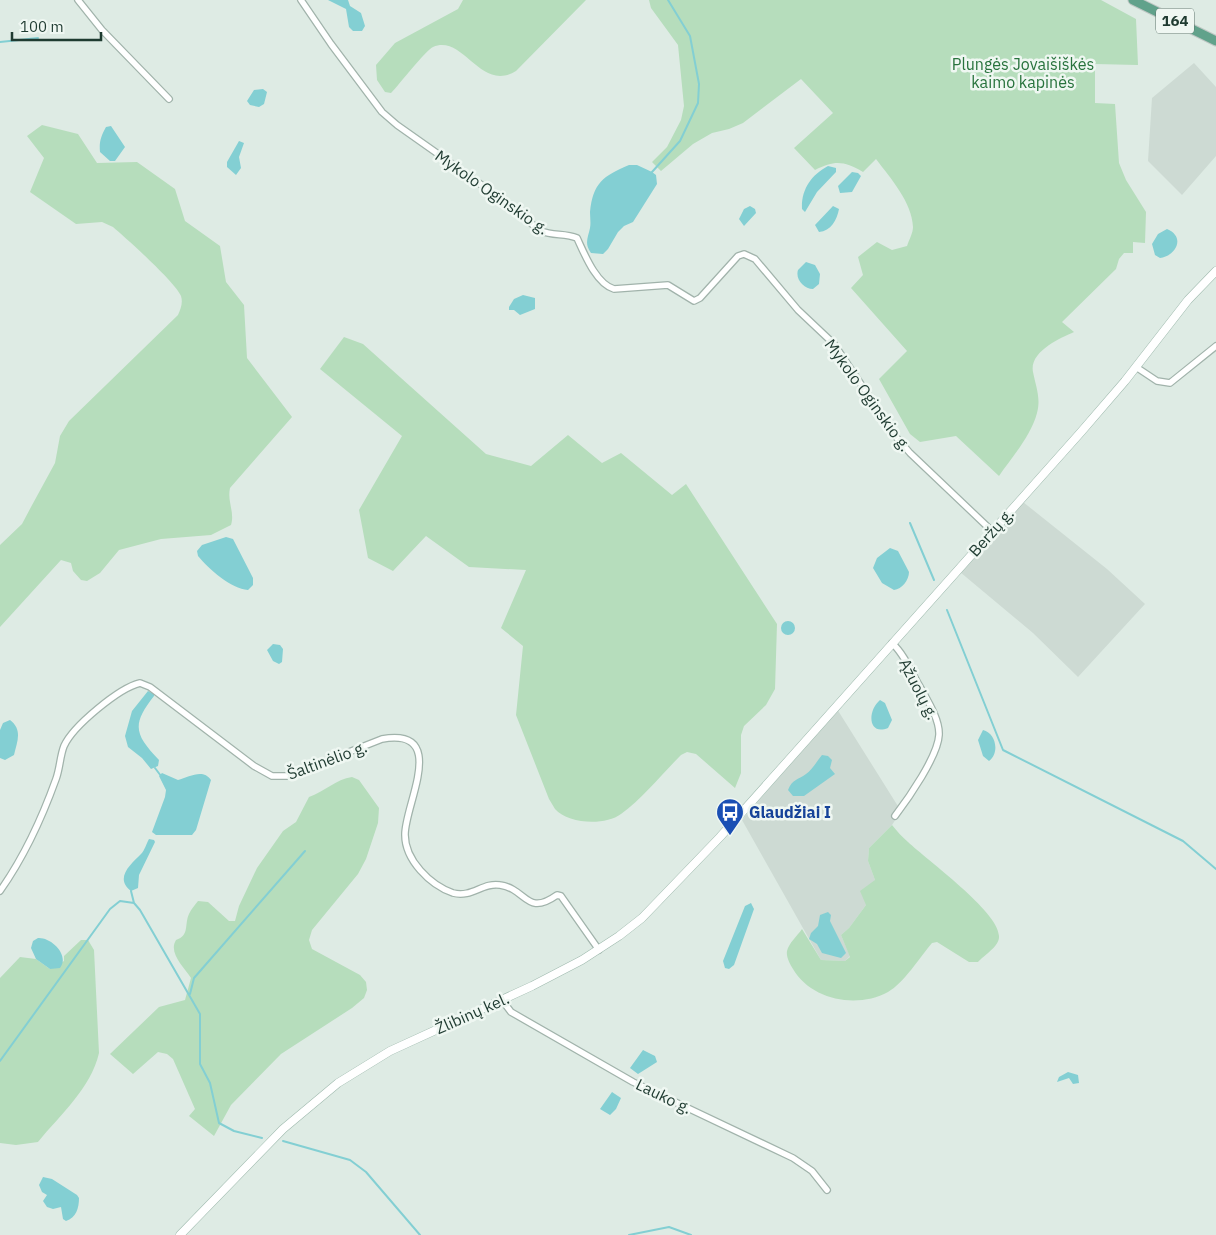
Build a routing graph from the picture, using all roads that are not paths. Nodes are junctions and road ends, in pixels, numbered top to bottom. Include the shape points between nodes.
1 (78, 0) edge
2 (301, 0) edge
3 (1134, 0) edge
4 (1216, 41) edge
5 (169, 99) dead end
6 (1216, 271) edge
7 (1216, 346) edge
8 (1136, 367) junction
9 (992, 531) junction
10 (892, 643) junction
11 (762, 789) joint
12 (895, 816) dead end
13 (0, 891) edge
14 (599, 950) junction
15 (502, 1000) junction
16 (827, 1190) dead end
17 (180, 1235) edge

1 - 5 street via 102,30
2 - 9 street, Mykolo Oginskio g. via 382,112 541,231 577,238 590,266 608,288 668,285 694,301 738,256 744,254 755,259 798,310 834,344 910,453
3 - 4 main road, 164
6 - 8 main road, Beržų g. via 1188,300
7 - 8 street via 1170,383 1157,381
8 - 9 main road, Beržų g.
9 - 10 main road, Beržų g.
10 - 11 main road, Beržų g.
10 - 12 street, Ąžuolų g. via 928,702 939,735 914,789
11 - 14 main road, Žlibinų kel. via 653,908
13 - 14 street, Šaltinėlio g. via 41,819 68,740 104,705 140,683 272,776 288,776 382,739 407,741 420,762 404,836 406,848 418,867 440,886 455,893 469,894 495,884 509,888 538,905 561,896
14 - 15 main road, Žlibinų kel.
15 - 16 street, Lauko g. via 511,1012 608,1068 793,1158 812,1171
15 - 17 main road, Žlibinų kel. via 390,1051 338,1083 283,1129

